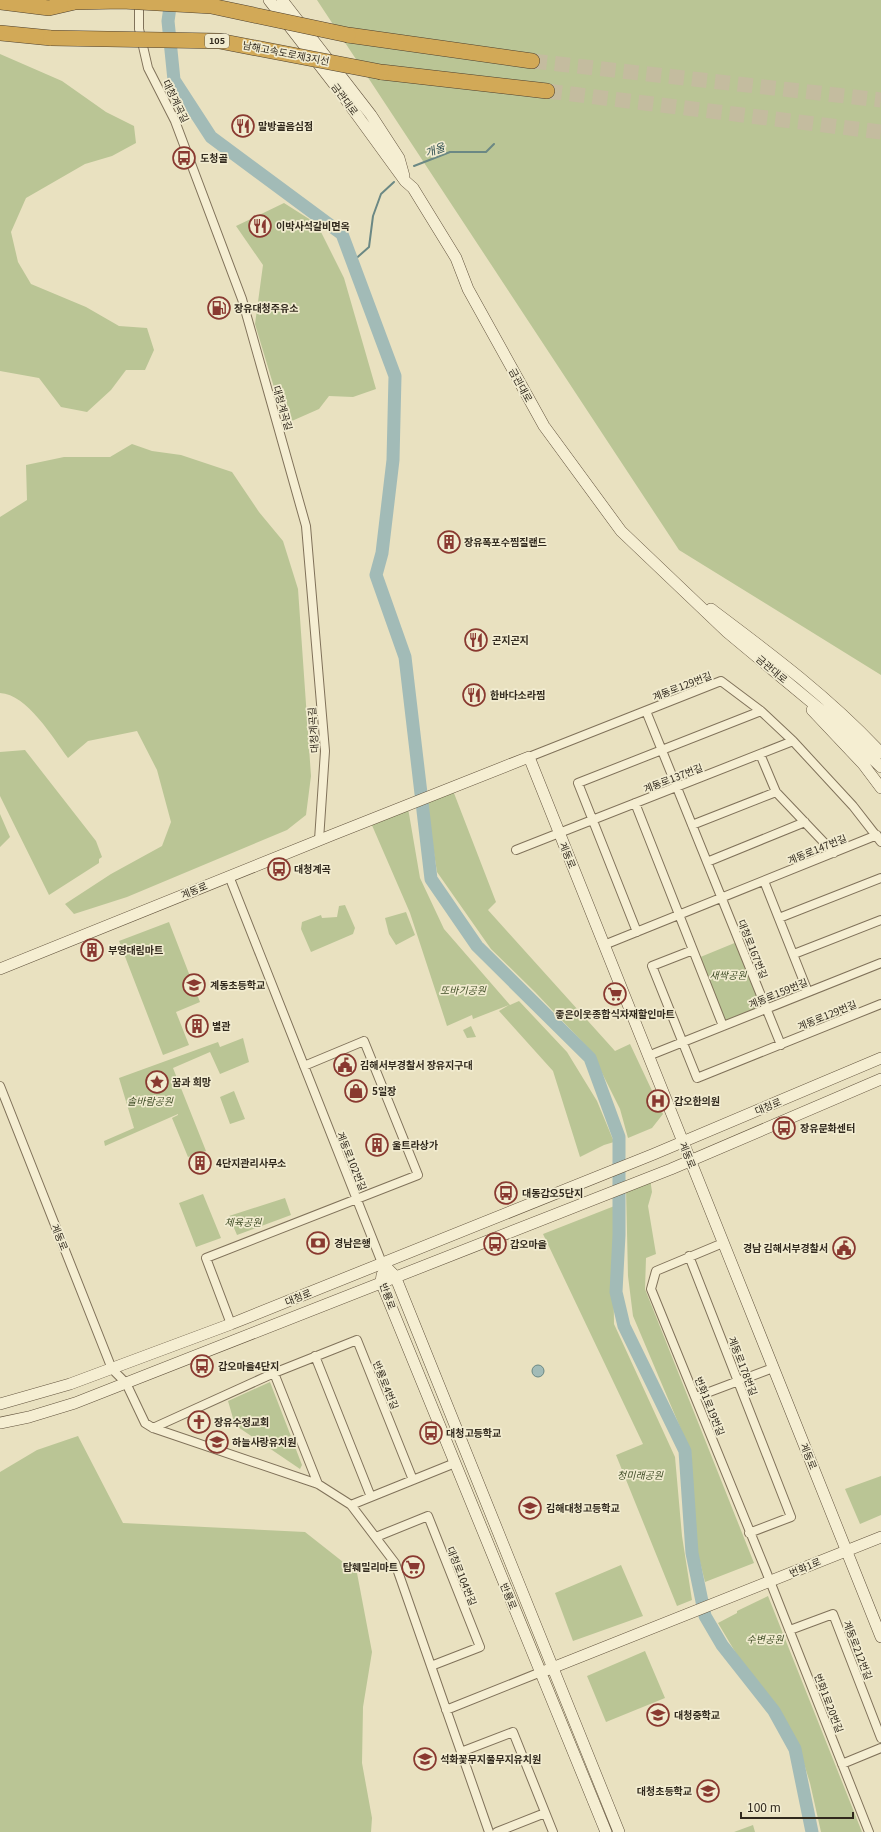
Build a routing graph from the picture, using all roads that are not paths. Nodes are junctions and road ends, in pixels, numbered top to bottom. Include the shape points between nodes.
1 (139, 0) edge
2 (269, 0) edge
3 (282, 0) edge
4 (0, 2) edge
5 (0, 33) edge
6 (532, 61) tunnel mouth
7 (547, 91) tunnel mouth
8 (404, 181) junction
9 (662, 573) junction
10 (776, 672) junction
11 (646, 711) junction
12 (761, 711) junction
13 (793, 741) junction
14 (662, 751) junction
15 (881, 753) edge
16 (760, 754) junction
17 (529, 757) junction
18 (881, 767) edge
19 (677, 787) junction
20 (881, 788) edge
21 (776, 792) junction
22 (635, 803) junction
23 (593, 820) junction
24 (806, 822) junction
25 (692, 825) junction
26 (559, 833) junction
27 (879, 838) edge
28 (318, 840) junction
29 (516, 850) dead end
30 (834, 853) junction
31 (707, 862) junction
32 (229, 876) junction
33 (881, 878) edge
34 (764, 881) junction
35 (722, 898) junction
36 (679, 915) junction
37 (779, 918) junction
38 (881, 920) edge
39 (637, 932) junction
40 (604, 945) junction
41 (693, 950) junction
42 (794, 954) junction
43 (881, 963) edge
44 (0, 969) edge
45 (808, 992) junction
46 (881, 1004) edge
47 (766, 1009) junction
48 (723, 1026) junction
49 (682, 1042) junction
50 (781, 1045) junction
51 (648, 1056) junction
52 (881, 1058) edge
53 (304, 1066) junction
54 (881, 1079) edge
55 (1, 1090) edge
56 (683, 1142) junction
57 (690, 1161) junction
58 (356, 1198) junction
59 (723, 1243) junction
60 (689, 1256) junction
61 (382, 1263) junction
62 (395, 1276) junction
63 (381, 1282) junction
64 (231, 1324) junction
65 (315, 1356) junction
66 (773, 1368) junction
67 (112, 1369) junction
68 (274, 1373) junction
69 (738, 1382) junction
70 (126, 1383) junction
71 (696, 1397) junction
72 (0, 1404) edge
73 (0, 1423) edge
74 (153, 1428) junction
75 (455, 1463) junction
76 (413, 1480) junction
77 (318, 1484) junction
78 (371, 1497) junction
79 (351, 1505) junction
80 (749, 1533) junction
81 (376, 1537) junction
82 (881, 1538) edge
83 (847, 1551) junction
84 (770, 1582) junction
85 (790, 1630) junction
86 (881, 1637) edge
87 (431, 1666) junction
88 (553, 1668) junction
89 (541, 1672) junction
90 (446, 1710) junction
91 (881, 1738) edge
92 (881, 1748) edge
93 (462, 1752) junction
94 (842, 1764) junction
95 (545, 1813) junction
96 (489, 1832) edge
97 (496, 1832) edge
98 (553, 1832) edge
99 (606, 1832) edge
100 (619, 1832) edge
101 (869, 1832) edge

1 - 28 street, 대청계곡길 via 139,29 148,68 175,120 242,299 306,526 325,751
2 - 8 main road, 금관대로 via 341,93
3 - 8 main road, 금관대로 via 371,115 399,158
4 - 6 highway, bridge via 48,8 75,2 122,1 211,6 348,35
5 - 7 highway, 남해고속도로제3지선 / 105, bridge via 51,38 219,41 381,72
8 - 9 main road, 금관대로 via 413,188 456,258 468,289 544,426 621,531
9 - 10 main road, 금관대로
9 - 15 main road, 금관대로 via 786,665 832,704
10 - 18 main road, 금관대로 via 828,716
10 - 20 main road via 863,764
11 - 12 street, 계동로129번길 via 721,682
11 - 14 street, 대청로167번길
11 - 17 street, 계동로129번길
12 - 13 street, 계동로129번길
12 - 14 street
13 - 16 street, 계동로137번길
13 - 27 street, 계동로129번길
14 - 19 street, 대청로167번길
14 - 23 street via 578,783
16 - 19 street, 계동로137번길
16 - 21 street
17 - 26 main road, 계동로
17 - 28 main road, 계동로
19 - 22 street, 계동로137번길
19 - 25 street, 대청로167번길
21 - 24 street
21 - 25 street
22 - 23 street, 계동로137번길
22 - 36 street
23 - 26 street, 계동로137번길
23 - 39 street
24 - 30 street
24 - 31 street
25 - 31 street, 대청로167번길
26 - 29 street, 계동로137번길
26 - 40 main road, 계동로
27 - 30 street, 계동로147번길
28 - 32 main road, 계동로
30 - 34 street, 계동로147번길
31 - 35 street, 대청로167번길
32 - 44 main road, 계동로
32 - 53 street, 계동로102번길
33 - 37 street
34 - 35 street, 계동로147번길
34 - 37 street
35 - 36 street, 계동로147번길
35 - 47 street, 대청로167번길
36 - 39 street, 계동로147번길
36 - 41 street
37 - 42 street
38 - 42 street
39 - 40 street, 계동로147번길
40 - 51 main road, 계동로
41 - 48 street
41 - 49 street via 652,966
42 - 45 street
43 - 45 street, 계동로159번길
45 - 47 street, 계동로159번길
46 - 50 street, 계동로129번길
47 - 48 street, 계동로159번길
47 - 50 street, 대청로167번길
48 - 49 street, 계동로159번길
49 - 50 street via 697,1078
49 - 51 street, 계동로159번길
51 - 56 main road, 계동로
52 - 56 main road, 대청로
53 - 58 street, 계동로102번길
53 - 58 street via 364,1041 418,1175
54 - 57 main road, 대청로
55 - 67 street, 계동로
56 - 57 main road, 계동로
56 - 61 main road, 대청로
57 - 59 main road, 계동로
57 - 62 main road, 대청로
58 - 61 street, 계동로102번길
58 - 64 street via 206,1258
59 - 60 street
59 - 66 main road, 계동로
60 - 69 street, 계동로178번길
60 - 71 street, 번화1로19번길 via 656,1271 651,1289
61 - 62 main road, 반룡로
61 - 63 main road, 반룡로
61 - 64 main road, 대청로
62 - 63 main road, 대청로
62 - 88 main road, 반룡로
63 - 70 main road, 대청로
63 - 75 main road, 반룡로
64 - 67 main road, 대청로
65 - 68 street, 반룡로4번길
65 - 76 street, 반룡로4번길 via 357,1340
65 - 78 street
66 - 69 street
66 - 83 main road, 계동로
67 - 70 street, 계동로
67 - 72 main road, 대청로
68 - 74 street, 반룡로4번길
68 - 77 street
69 - 71 street
69 - 80 street, 계동로178번길 via 792,1517
70 - 73 main road, 대청로 via 75,1403
70 - 74 street via 145,1423
71 - 80 street, 번화1로19번길
74 - 77 street
75 - 76 street
75 - 89 main road, 반룡로
76 - 78 street
77 - 79 street
78 - 79 street
79 - 81 street
80 - 84 street, 번화1로19번길
81 - 87 street via 395,1564
81 - 87 street, 대청로104번길 via 428,1516 480,1647
82 - 83 main road, 번화1로
83 - 84 main road, 번화1로
83 - 86 main road, 계동로
84 - 85 street, 번화1로20번길
84 - 88 main road, 번화1로
85 - 91 street, 계동로212번길 via 833,1614
85 - 94 street, 번화1로20번길
87 - 90 street
88 - 89 main road
88 - 100 main road, 반룡로
89 - 90 street
89 - 99 main road, 반룡로
90 - 93 street
92 - 94 street
93 - 95 street via 513,1732
93 - 96 street
94 - 101 street, 번화1로20번길
95 - 97 street
95 - 98 street

